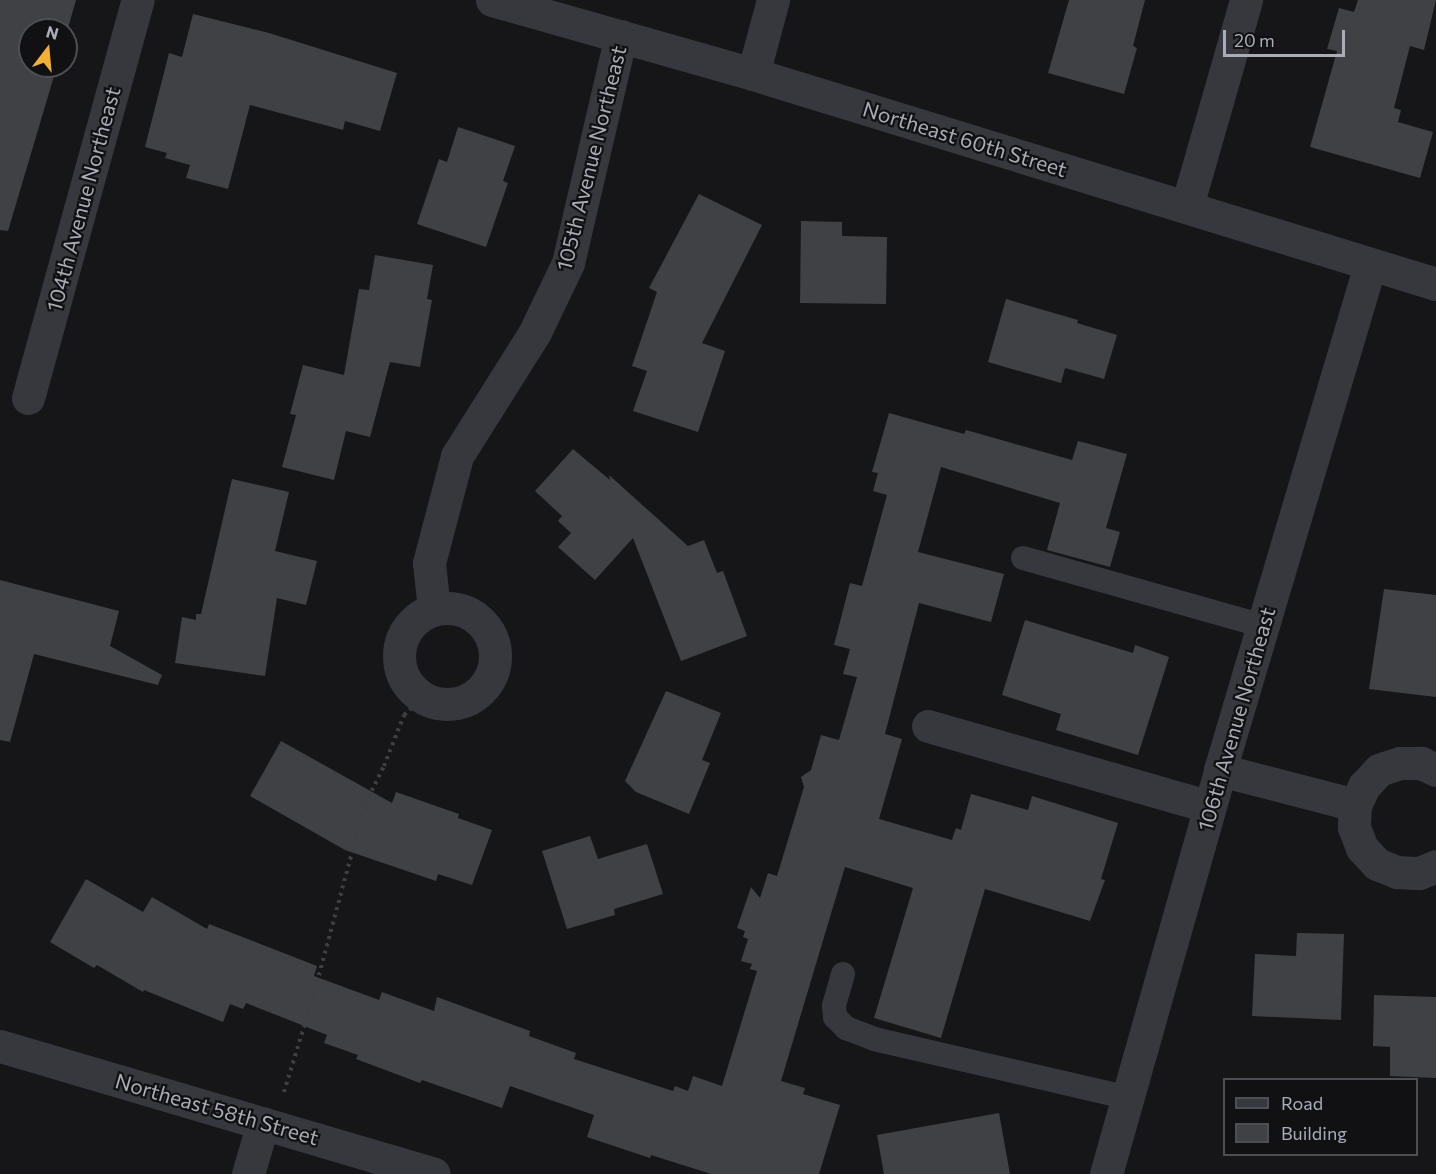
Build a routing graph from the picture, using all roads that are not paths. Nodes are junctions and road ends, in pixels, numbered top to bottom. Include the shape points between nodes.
1 (138, 0) edge
2 (492, 0) edge
3 (773, 0) edge
4 (1246, 0) edge
5 (621, 36) junction
6 (753, 74) junction
7 (1187, 207) junction
8 (1370, 265) junction
9 (1436, 284) edge
10 (28, 398) dead end
11 (1023, 558) dead end
12 (434, 609) junction
13 (1263, 626) junction
14 (928, 726) dead end
15 (1220, 770) junction
16 (1436, 770) edge
17 (1355, 806) junction
18 (1210, 807) junction
19 (1436, 866) edge
20 (843, 974) dead end
21 (0, 1046) edge
22 (1129, 1098) junction
23 (268, 1124) junction
24 (248, 1174) edge
25 (434, 1174) edge
26 (1106, 1174) edge

1 - 10 street, 104th Avenue Northeast
2 - 5 street, Northeast 60th Street
3 - 6 street
4 - 7 street
5 - 6 street, Northeast 60th Street
5 - 12 street, 105th Avenue Northeast via 568,263 535,332 457,456 429,563
6 - 7 street, Northeast 60th Street
7 - 8 street, Northeast 60th Street
8 - 9 street, Northeast 60th Street
8 - 13 street, 106th Avenue Northeast
11 - 13 lane
12 - 12 street via 453,608 471,614 485,626 494,643 495,662 489,680 477,694 460,702 441,704 423,698 408,686 400,669 399,650 404,632 417,617
13 - 15 street, 106th Avenue Northeast
14 - 18 street
15 - 17 street
15 - 18 street, 106th Avenue Northeast
16 - 17 street via 1421,764 1400,763 1380,770 1364,786
17 - 19 street via 1354,827 1362,848 1377,864 1397,872 1419,873
18 - 22 street, 106th Avenue Northeast
20 - 22 lane via 834,1017 846,1028 874,1039
21 - 23 street, Northeast 58th Street
22 - 26 street, 106th Avenue Northeast
23 - 24 street
23 - 25 street, Northeast 58th Street

